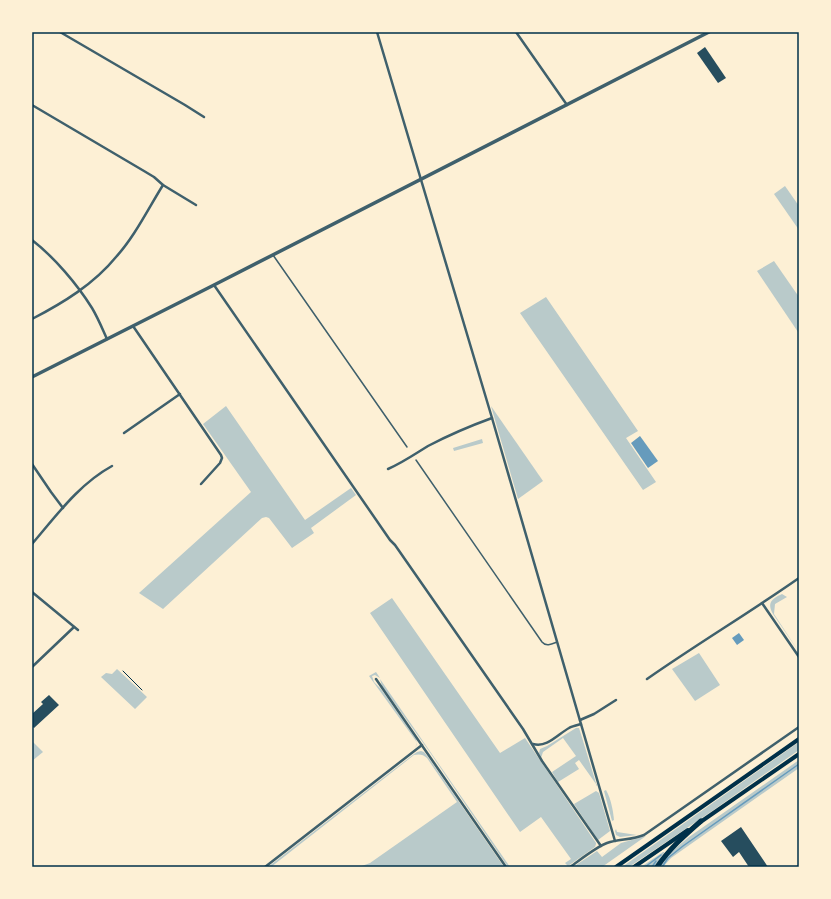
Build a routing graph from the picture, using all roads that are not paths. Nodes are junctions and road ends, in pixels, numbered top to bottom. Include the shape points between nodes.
1 (60, 32) edge
2 (377, 32) edge
3 (516, 32) edge
4 (709, 32) edge
5 (32, 105) edge
6 (567, 105) junction
7 (204, 117) dead end
8 (421, 179) junction
9 (163, 184) junction
10 (196, 205) dead end
11 (32, 240) edge
12 (274, 255) junction
13 (214, 285) junction
14 (80, 291) junction
15 (32, 319) edge
16 (133, 326) junction
17 (108, 338) junction
18 (32, 377) edge
19 (180, 394) junction
20 (492, 418) junction
21 (124, 433) dead end
22 (407, 447) dead end
23 (416, 460) dead end
24 (32, 464) edge
25 (112, 466) dead end
26 (388, 469) dead end
27 (202, 484) dead end
28 (63, 508) junction
29 (32, 544) edge
30 (799, 578) edge
31 (32, 592) edge
32 (762, 603) junction
33 (74, 627) junction
34 (78, 630) dead end
35 (557, 642) junction
36 (799, 658) edge
37 (32, 667) edge
38 (376, 679) dead end
39 (646, 679) dead end
40 (616, 700) dead end
41 (580, 720) junction
42 (581, 724) junction
43 (799, 727) edge
44 (799, 739) edge
45 (532, 744) junction
46 (422, 745) junction
47 (799, 754) edge
48 (701, 821) junction
49 (615, 841) junction
50 (601, 846) junction
51 (266, 867) edge
52 (506, 867) edge
53 (570, 867) edge
54 (616, 867) edge
55 (634, 867) edge
56 (657, 867) edge

1 - 7 street
2 - 8 street
3 - 6 street
4 - 6 street
5 - 9 street
6 - 8 street
8 - 12 street
8 - 20 street
9 - 10 street
9 - 14 street via 123,250
11 - 14 street via 57,263
12 - 13 street
12 - 22 lane
13 - 16 street
13 - 45 street
14 - 15 street
14 - 17 street
16 - 17 street
16 - 19 street
17 - 18 street
19 - 21 street
19 - 27 street via 222,458
20 - 26 street via 451,434
20 - 35 street
23 - 35 lane via 542,642
24 - 28 street
25 - 28 street via 99,473
28 - 29 street
30 - 32 street
31 - 33 street
32 - 36 street
32 - 39 street
33 - 34 street
33 - 37 street
35 - 41 street
38 - 46 street
40 - 41 street
41 - 42 street
42 - 45 street via 570,727 547,744
42 - 49 street
43 - 49 street via 647,833
44 - 54 main road
45 - 50 street
46 - 51 street
46 - 52 street
47 - 48 main road
48 - 55 main road
48 - 56 highway via 681,839
49 - 50 street
50 - 53 street

